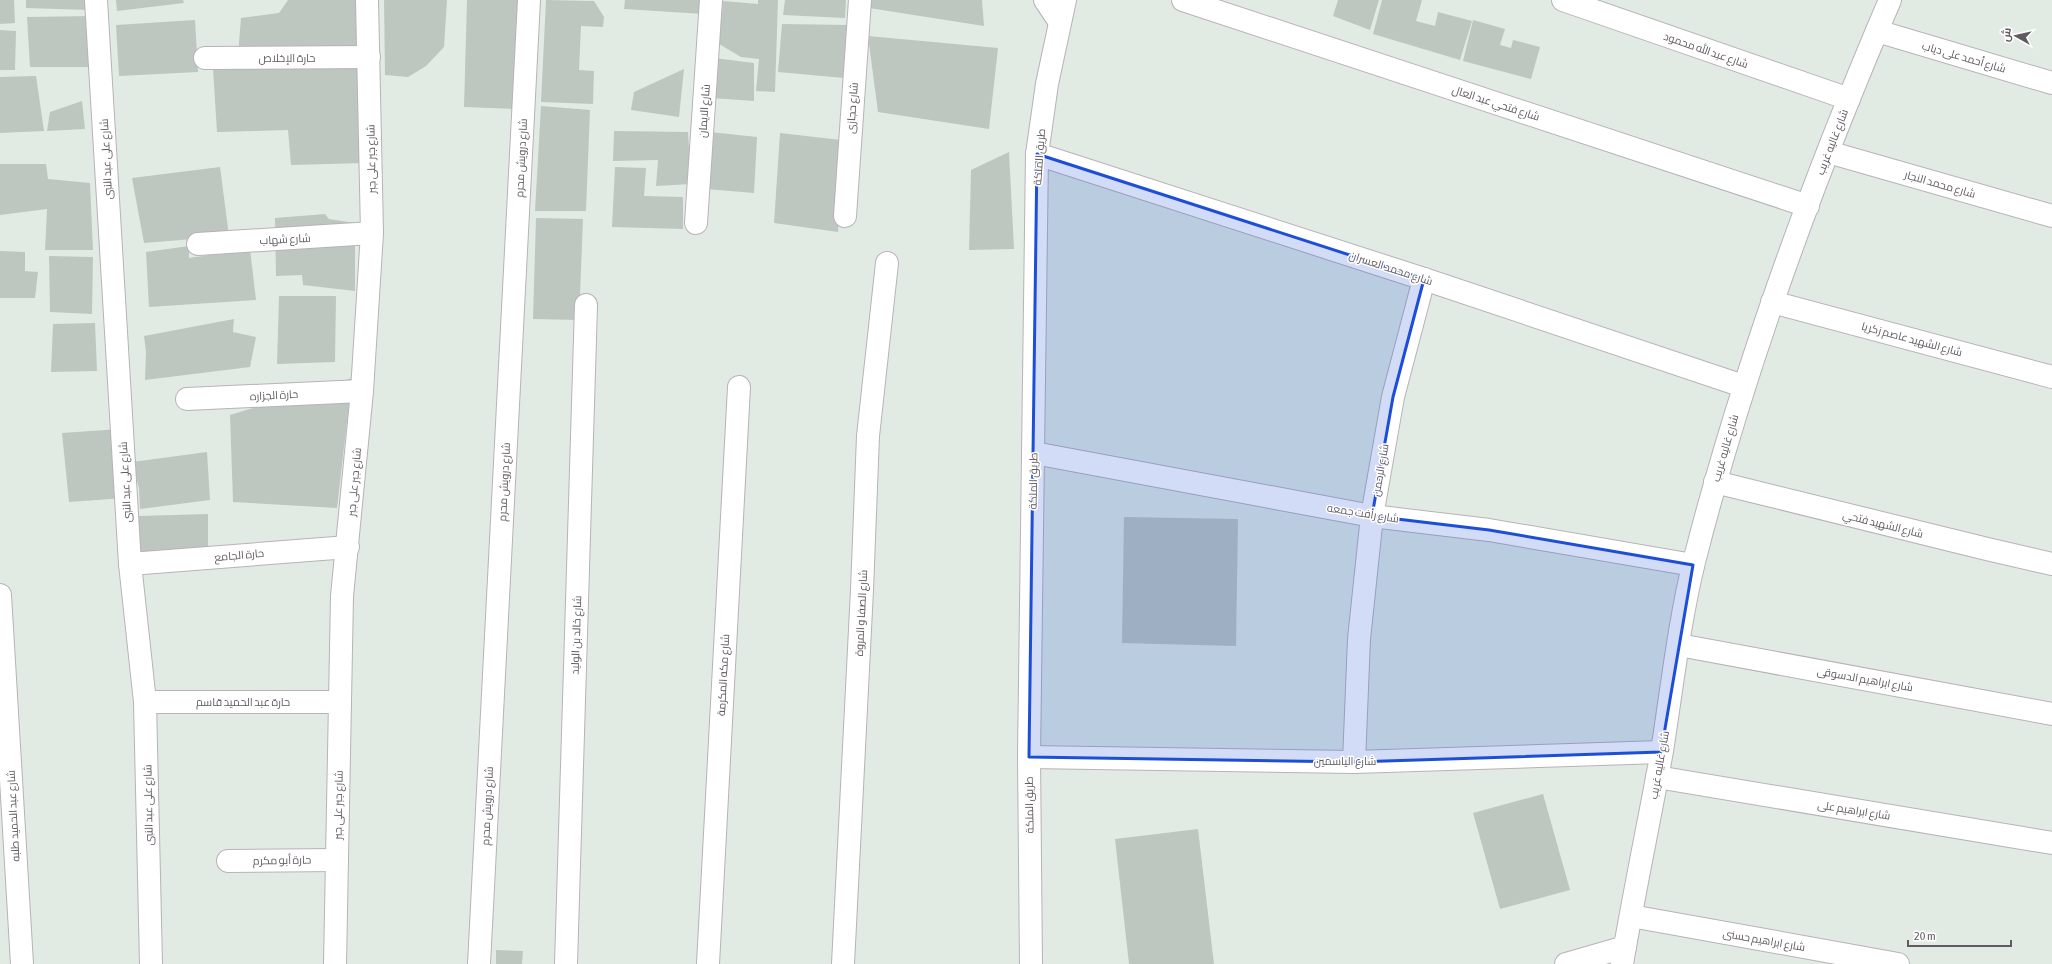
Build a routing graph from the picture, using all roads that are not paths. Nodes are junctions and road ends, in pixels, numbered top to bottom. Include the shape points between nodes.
1 (96, 0) edge
2 (367, 0) edge
3 (529, 0) edge
4 (711, 0) edge
5 (860, 0) edge
6 (1045, 0) edge
7 (1065, 0) edge
8 (1183, 0) edge
9 (1563, 0) edge
10 (1890, 0) edge
11 (1059, 21) junction
12 (1877, 31) junction
13 (205, 58) dead end
14 (369, 58) junction
15 (2052, 83) edge
16 (1849, 100) junction
17 (1828, 152) junction
18 (1037, 154) junction
19 (1808, 206) junction
20 (845, 216) dead end
21 (2052, 216) edge
22 (696, 222) dead end
23 (372, 234) junction
24 (198, 244) dead end
25 (887, 263) dead end
26 (1424, 279) junction
27 (1772, 302) junction
28 (586, 305) dead end
29 (2052, 377) edge
30 (738, 386) dead end
31 (1743, 386) junction
32 (362, 391) junction
33 (187, 399) dead end
34 (1034, 452) junction
35 (1715, 482) junction
36 (1372, 516) junction
37 (348, 547) junction
38 (130, 564) junction
39 (2052, 564) edge
40 (1693, 565) junction
41 (0, 595) edge
42 (1679, 645) junction
43 (145, 702) junction
44 (340, 702) junction
45 (2052, 714) edge
46 (1661, 752) junction
47 (1029, 757) junction
48 (1354, 762) junction
49 (1657, 777) junction
50 (2052, 843) edge
51 (337, 860) junction
52 (228, 861) dead end
53 (1631, 916) junction
54 (1624, 955) edge
55 (22, 964) edge
56 (151, 964) edge
57 (335, 964) edge
58 (479, 964) edge
59 (566, 964) edge
60 (708, 964) edge
61 (843, 964) edge
62 (1031, 964) edge
63 (1566, 964) edge
64 (1898, 964) edge

1 - 38 street, شارع على عبد النبى
2 - 14 street, شارع جبر على جبر
3 - 58 street, شارع درويش محرم
4 - 22 street, شارع الايمان
5 - 20 street, شارع حجازى
6 - 11 street
7 - 11 street, طريق الملكة
8 - 19 street, شارع فتحي عبد العال
9 - 16 street, شارع عبد الله محمود
10 - 12 street, شارع غاليه غريب
11 - 18 street, طريق الملكة
12 - 15 street, شارع أحمد على دياب
12 - 16 street, شارع غاليه غريب
13 - 14 street, حارة الإخلاص
14 - 23 street, شارع جبر على جبر
16 - 17 street, شارع غاليه غريب
17 - 19 street, شارع غاليه غريب
17 - 21 street, شارع محمد النجار
18 - 26 street, شارع محمد العسران
18 - 34 street, طريق الملكة
19 - 27 street, شارع غاليه غريب
23 - 24 street, شارع شهاب
23 - 32 street, شارع جبر على جبر
25 - 61 street, شارع الصفا و المروة via 868,436
26 - 31 street, شارع محمد العسران
26 - 36 street, شارع الرحمن via 1394,396
27 - 29 street, شارع الشهيد عاصم زكريا
27 - 31 street, شارع غاليه غريب
28 - 59 street, شارع خالد بن الوليد
30 - 60 street, شارع مكه المكرمة
31 - 35 street, شارع غاليه غريب
32 - 33 street, حارة الجزاره
32 - 37 street, شارع جبر على جبر
34 - 36 street, شارع رأفت جمعه
34 - 47 street, طريق الملكة
35 - 39 street, شارع الشهيد فتحي
35 - 40 street, شارع غاليه غريب
36 - 40 street, شارع رأفت جمعه via 1489,530
36 - 48 street, شارع الرحمن via 1359,639
37 - 38 street, حارة الجامع
37 - 44 street, شارع جبر على جبر via 342,596
38 - 43 street, شارع على عبد النبى
40 - 42 street, شارع غاليه غريب
41 - 55 street, شارع عبد الحميد طلبه
42 - 45 street, شارع ابراهيم الدسوقى
42 - 46 street, شارع غاليه غريب
43 - 44 street, حارة عبد الحميد قاسم
43 - 56 street, شارع على عبد النبى
44 - 51 street, شارع جبر على جبر
46 - 48 street, شارع الياسمين
46 - 49 street, شارع غاليه غريب
47 - 48 street, شارع الياسمين
47 - 62 street, طريق الملكة
49 - 50 street, شارع ابراهيم على
49 - 53 street, شارع غاليه غريب
51 - 52 street, حارة أبو مكرم
51 - 57 street, شارع جبر على جبر
53 - 54 street, شارع غاليه غريب
53 - 64 street, شارع ابراهيم حسنى
54 - 63 street

